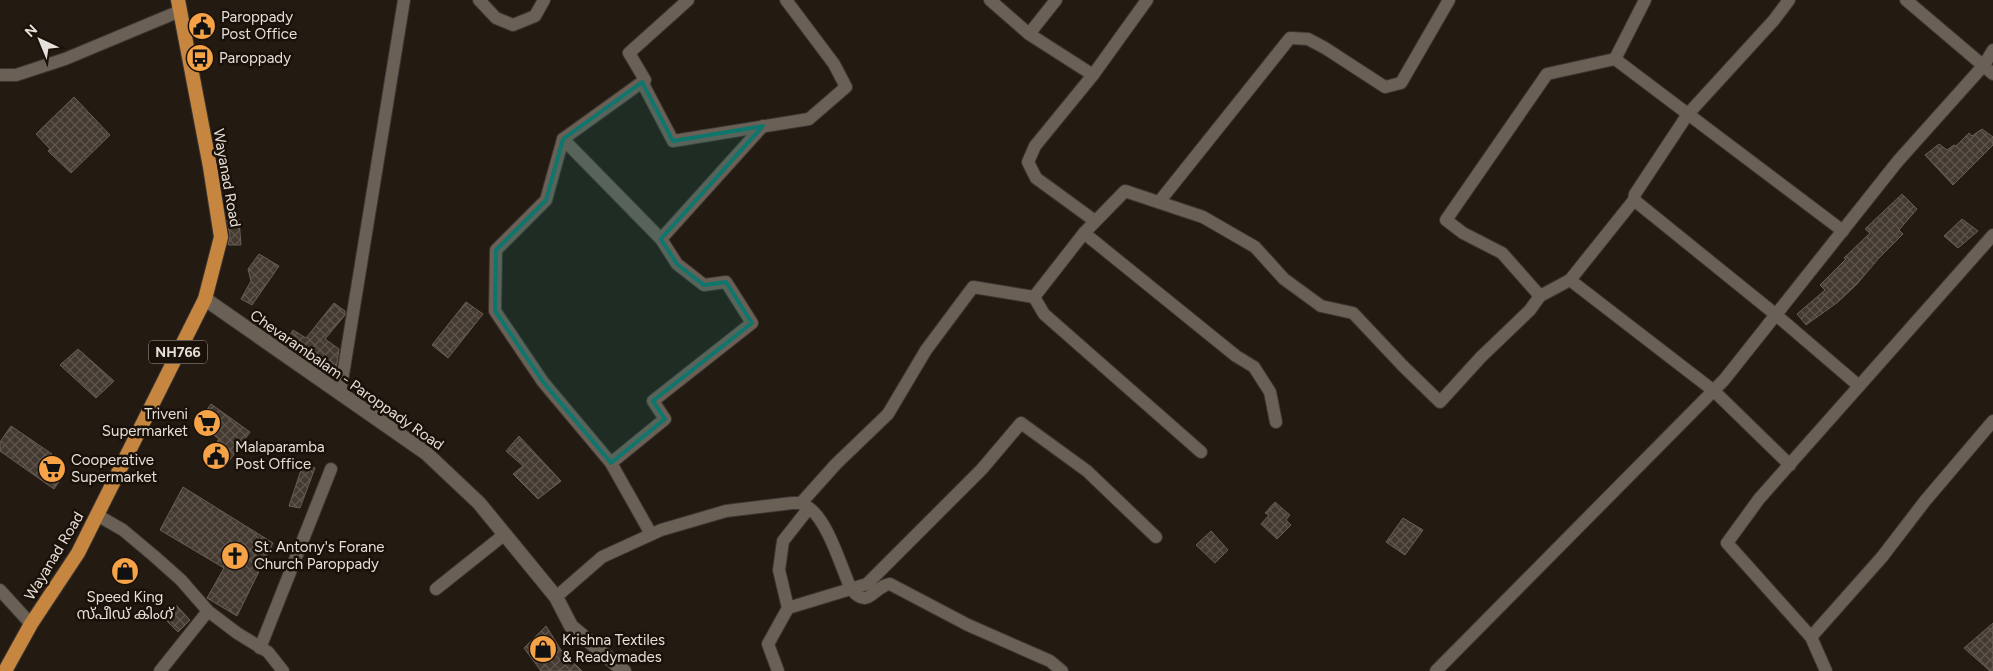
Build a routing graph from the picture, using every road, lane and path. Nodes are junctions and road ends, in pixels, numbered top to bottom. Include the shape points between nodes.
1 (404, 0) edge
2 (479, 0) edge
3 (544, 0) edge
4 (688, 0) edge
5 (786, 0) edge
6 (990, 0) edge
7 (1056, 0) edge
8 (1147, 0) edge
9 (1449, 0) edge
10 (1645, 0) edge
11 (1789, 0) edge
12 (1906, 0) edge
13 (179, 5) edge
14 (1029, 34) junction
15 (1993, 50) edge
16 (1615, 58) junction
17 (1988, 69) edge
18 (0, 75) edge
19 (1093, 75) junction
20 (642, 82) junction
21 (1688, 114) junction
22 (763, 126) junction
23 (563, 139) junction
24 (1634, 200) junction
25 (1159, 202) junction
26 (1095, 221) junction
27 (1843, 231) junction
28 (1084, 233) junction
29 (1993, 235) edge
30 (661, 239) junction
31 (1570, 280) junction
32 (1540, 296) junction
33 (1034, 297) junction
34 (205, 299) junction
35 (1775, 314) junction
36 (1859, 386) junction
37 (1714, 391) junction
38 (340, 393) junction
39 (1993, 421) edge
40 (1276, 422) dead end
41 (1201, 452) dead end
42 (611, 463) junction
43 (1790, 465) junction
44 (332, 469) dead end
45 (805, 506) junction
46 (97, 515) junction
47 (505, 534) junction
48 (651, 534) junction
49 (1156, 537) dead end
50 (436, 589) dead end
51 (851, 589) junction
52 (0, 590) edge
53 (556, 597) junction
54 (788, 608) junction
55 (208, 611) junction
56 (32, 624) junction
57 (1811, 637) junction
58 (260, 648) junction
59 (5, 671) edge
60 (160, 671) edge
61 (283, 671) edge
62 (624, 671) edge
63 (778, 671) edge
64 (1062, 671) edge
65 (1436, 671) edge
66 (1826, 671) edge

1 - 38 street
2 - 3 street via 496,18 513,25 535,16
4 - 20 street via 628,53 645,80
5 - 22 street via 834,64 846,87 809,119
6 - 14 street
7 - 14 street
8 - 19 street
9 - 25 street via 1401,83 1385,87 1308,39 1290,38
10 - 16 street
11 - 21 street
12 - 17 street
13 - 18 street via 65,59 16,74
13 - 34 highway, Wayanad Road / NH766 via 221,237
14 - 19 street
15 - 17 street
16 - 21 street
16 - 32 street via 1547,74 1446,220 1463,233 1502,253
17 - 27 street via 1898,161
19 - 26 street via 1035,146 1028,162 1036,178
20 - 22 street via 673,141
20 - 23 street
21 - 24 street
21 - 27 street
22 - 30 street
23 - 30 street
23 - 42 street via 546,200 496,250 495,311 543,382
24 - 31 street
24 - 35 street
25 - 26 street via 1124,190
25 - 32 street via 1203,217 1255,247 1284,279 1320,306 1353,313 1440,402
26 - 28 street
27 - 35 street
28 - 33 street
28 - 40 street via 1236,356 1254,367 1270,392
29 - 36 street
30 - 42 street via 677,264 704,285 726,282 752,323 653,401 665,419
31 - 32 street
31 - 37 street
33 - 41 street via 1044,314
33 - 45 street via 973,287 926,350 888,414 836,464
34 - 38 main road, Chevarambalam - Paroppady Road
34 - 46 highway, Wayanad Road / NH766
35 - 36 street
35 - 37 street
36 - 43 street
37 - 43 street
37 - 65 street
38 - 47 main road, Chevarambalam - Paroppady Road via 426,453 479,503
39 - 57 street via 1882,557
42 - 48 street
43 - 57 street via 1727,543
44 - 58 street
45 - 48 street via 792,503 726,511
45 - 51 street via 815,512 832,541
45 - 54 street via 783,541 779,570
46 - 55 street via 123,530 154,556
46 - 56 highway, Wayanad Road / NH766 via 78,553
47 - 50 street
47 - 53 main road, Chevarambalam - Paroppady Road
48 - 53 street via 602,557
49 - 51 street via 1087,471 1021,423 982,469 867,584
51 - 54 street
51 - 64 street via 865,598 886,584 899,588 968,625 1050,661
52 - 56 street
53 - 62 main road, Chevarambalam - Paroppady Road via 571,626
54 - 63 street via 768,644
55 - 58 street
55 - 60 street
56 - 59 highway, Wayanad Road / NH766
57 - 66 street
58 - 61 street via 268,652

